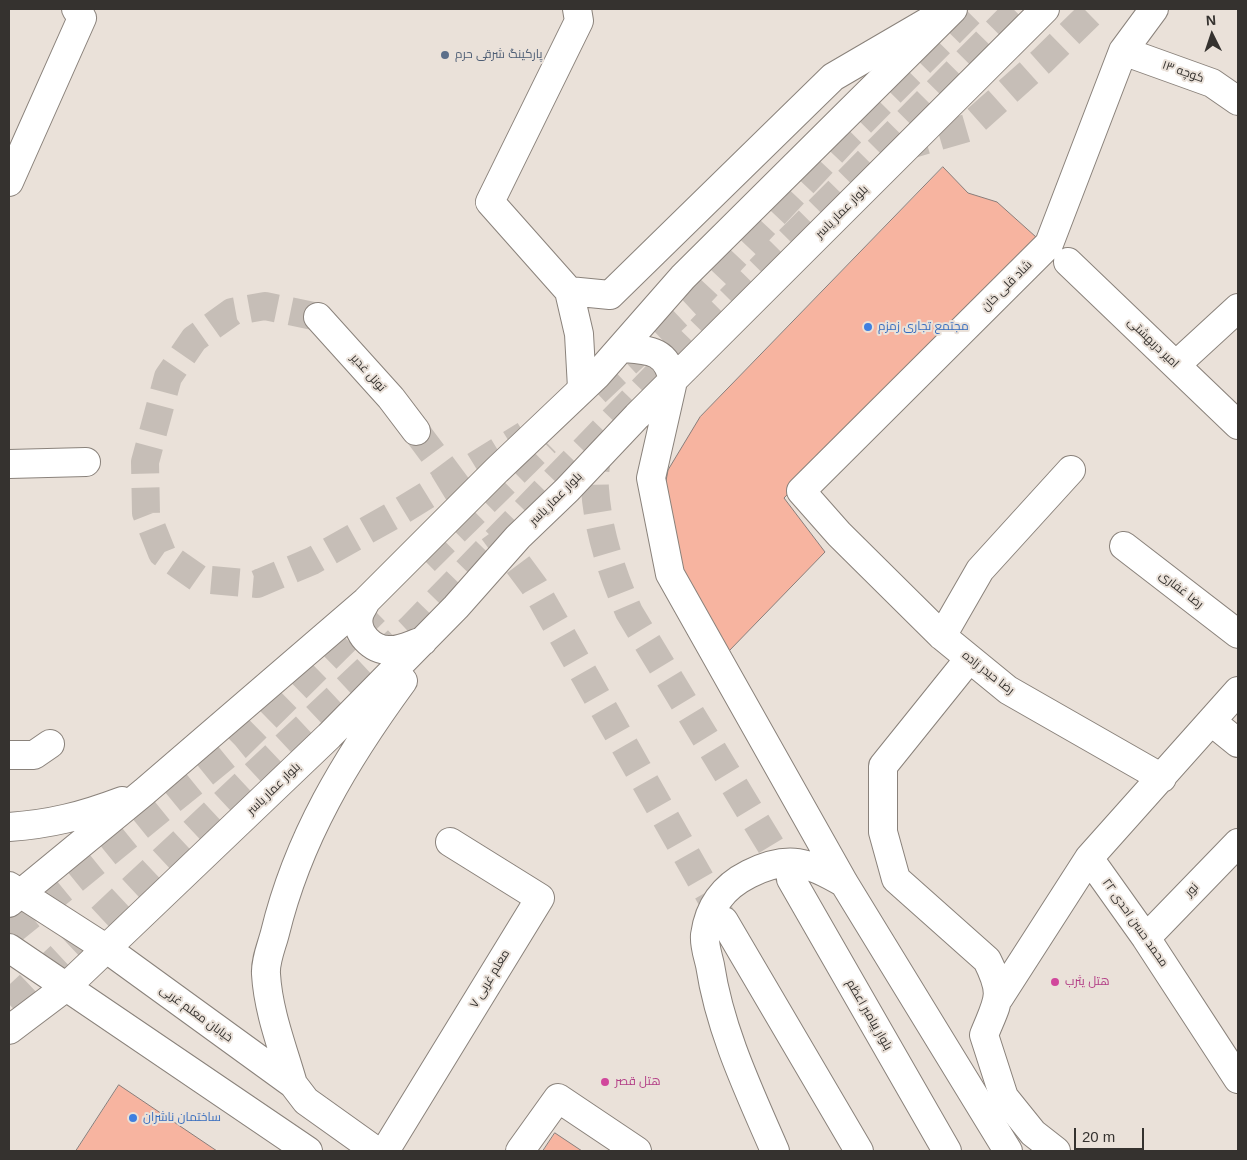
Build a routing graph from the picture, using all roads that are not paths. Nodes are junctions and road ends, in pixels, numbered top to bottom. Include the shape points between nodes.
1 (76, 9) edge
2 (577, 9) edge
3 (952, 9) edge
4 (1045, 9) edge
5 (1154, 9) edge
6 (1123, 51) junction
7 (1238, 101) edge
8 (9, 182) edge
9 (1068, 262) dead end
10 (569, 291) junction
11 (1238, 308) edge
12 (318, 317) tunnel mouth
13 (621, 348) junction
14 (1176, 365) junction
15 (673, 381) junction
16 (582, 388) junction
17 (1238, 425) edge
18 (416, 431) tunnel mouth
19 (86, 462) dead end
20 (9, 464) edge
21 (1071, 470) dead end
22 (839, 534) joint
23 (1124, 546) dead end
24 (366, 601) junction
25 (456, 607) junction
26 (1238, 634) edge
27 (942, 636) junction
28 (423, 641) junction
29 (969, 659) junction
30 (1238, 691) edge
31 (1212, 722) junction
32 (1238, 743) edge
33 (50, 744) dead end
34 (9, 755) edge
35 (1162, 778) junction
36 (144, 792) junction
37 (9, 827) edge
38 (450, 842) dead end
39 (1238, 843) edge
40 (1089, 858) junction
41 (791, 879) tunnel mouth
42 (844, 883) junction
43 (13, 894) edge
44 (724, 922) tunnel mouth
45 (1146, 938) junction
46 (9, 948) edge
47 (107, 949) junction
48 (66, 988) junction
49 (999, 998) junction
50 (9, 1030) edge
51 (1238, 1080) edge
52 (293, 1084) junction
53 (308, 1151) edge
54 (376, 1151) edge
55 (385, 1151) edge
56 (520, 1151) edge
57 (637, 1151) edge
58 (775, 1151) edge
59 (859, 1151) edge
60 (947, 1151) edge
61 (1008, 1151) edge
62 (1056, 1151) edge

1 - 8 main road via 82,18
2 - 10 main road via 580,21 490,202
3 - 10 main road via 833,77 610,295
3 - 13 main road via 683,277
4 - 15 main road, بلوار عمار یاسر
5 - 6 main road, شاد قلی خان
6 - 7 main road, کوچه ۱۳ via 1212,82
6 - 22 main road, شاد قلی خان via 1049,244 801,491
9 - 14 main road, امیر دربهشتی
10 - 16 main road via 579,334
11 - 14 main road
12 - 18 main road, تونل غدیر via 391,398
13 - 15 main road via 650,350 663,359 671,370
13 - 16 main road
14 - 17 main road, امیر دربهشتی
15 - 25 main road, بلوار عمار یاسر via 518,537
15 - 42 main road via 651,478 670,574
16 - 24 main road
19 - 20 main road
21 - 27 main road via 980,570
22 - 27 main road, رضا حیدر زاده
23 - 26 main road, رضا غفاری
24 - 28 main road via 359,616 359,626 364,638 374,647 397,650
24 - 36 main road
25 - 28 main road, بلوار عمار یاسر
25 - 52 main road via 362,736 320,810 284,898 266,972 272,1014
27 - 29 main road, رضا حیدر زاده
28 - 47 main road, بلوار عمار یاسر
29 - 35 main road, رضا حیدر زاده via 1008,690
29 - 49 main road via 883,766 883,832 896,879 987,960 996,977
30 - 31 main road
31 - 32 main road
31 - 35 main road
33 - 34 main road via 34,754
35 - 40 main road
36 - 37 main road via 82,816
36 - 43 main road
38 - 55 main road, معلم غربی ۷ via 540,898
39 - 45 main road, نور
40 - 45 main road, ۲۲ محمد حسن احدی
40 - 49 main road
41 - 60 main road, بلوار پیامبر اعظم
42 - 58 main road via 802,862 769,864 732,882 712,907 705,937 712,978 732,1050
42 - 61 main road
43 - 47 main road, خیابان معلم غربی
44 - 59 main road
45 - 51 main road, ۲۲ محمد حسن احدی
46 - 48 main road
47 - 48 main road, بلوار عمار یاسر
47 - 52 main road, خیابان معلم غربی
48 - 50 main road, بلوار عمار یاسر
48 - 53 main road
49 - 62 main road via 984,1035 1004,1097 1033,1133
52 - 54 main road, خیابان معلم غربی via 306,1101
56 - 57 main road via 558,1098

